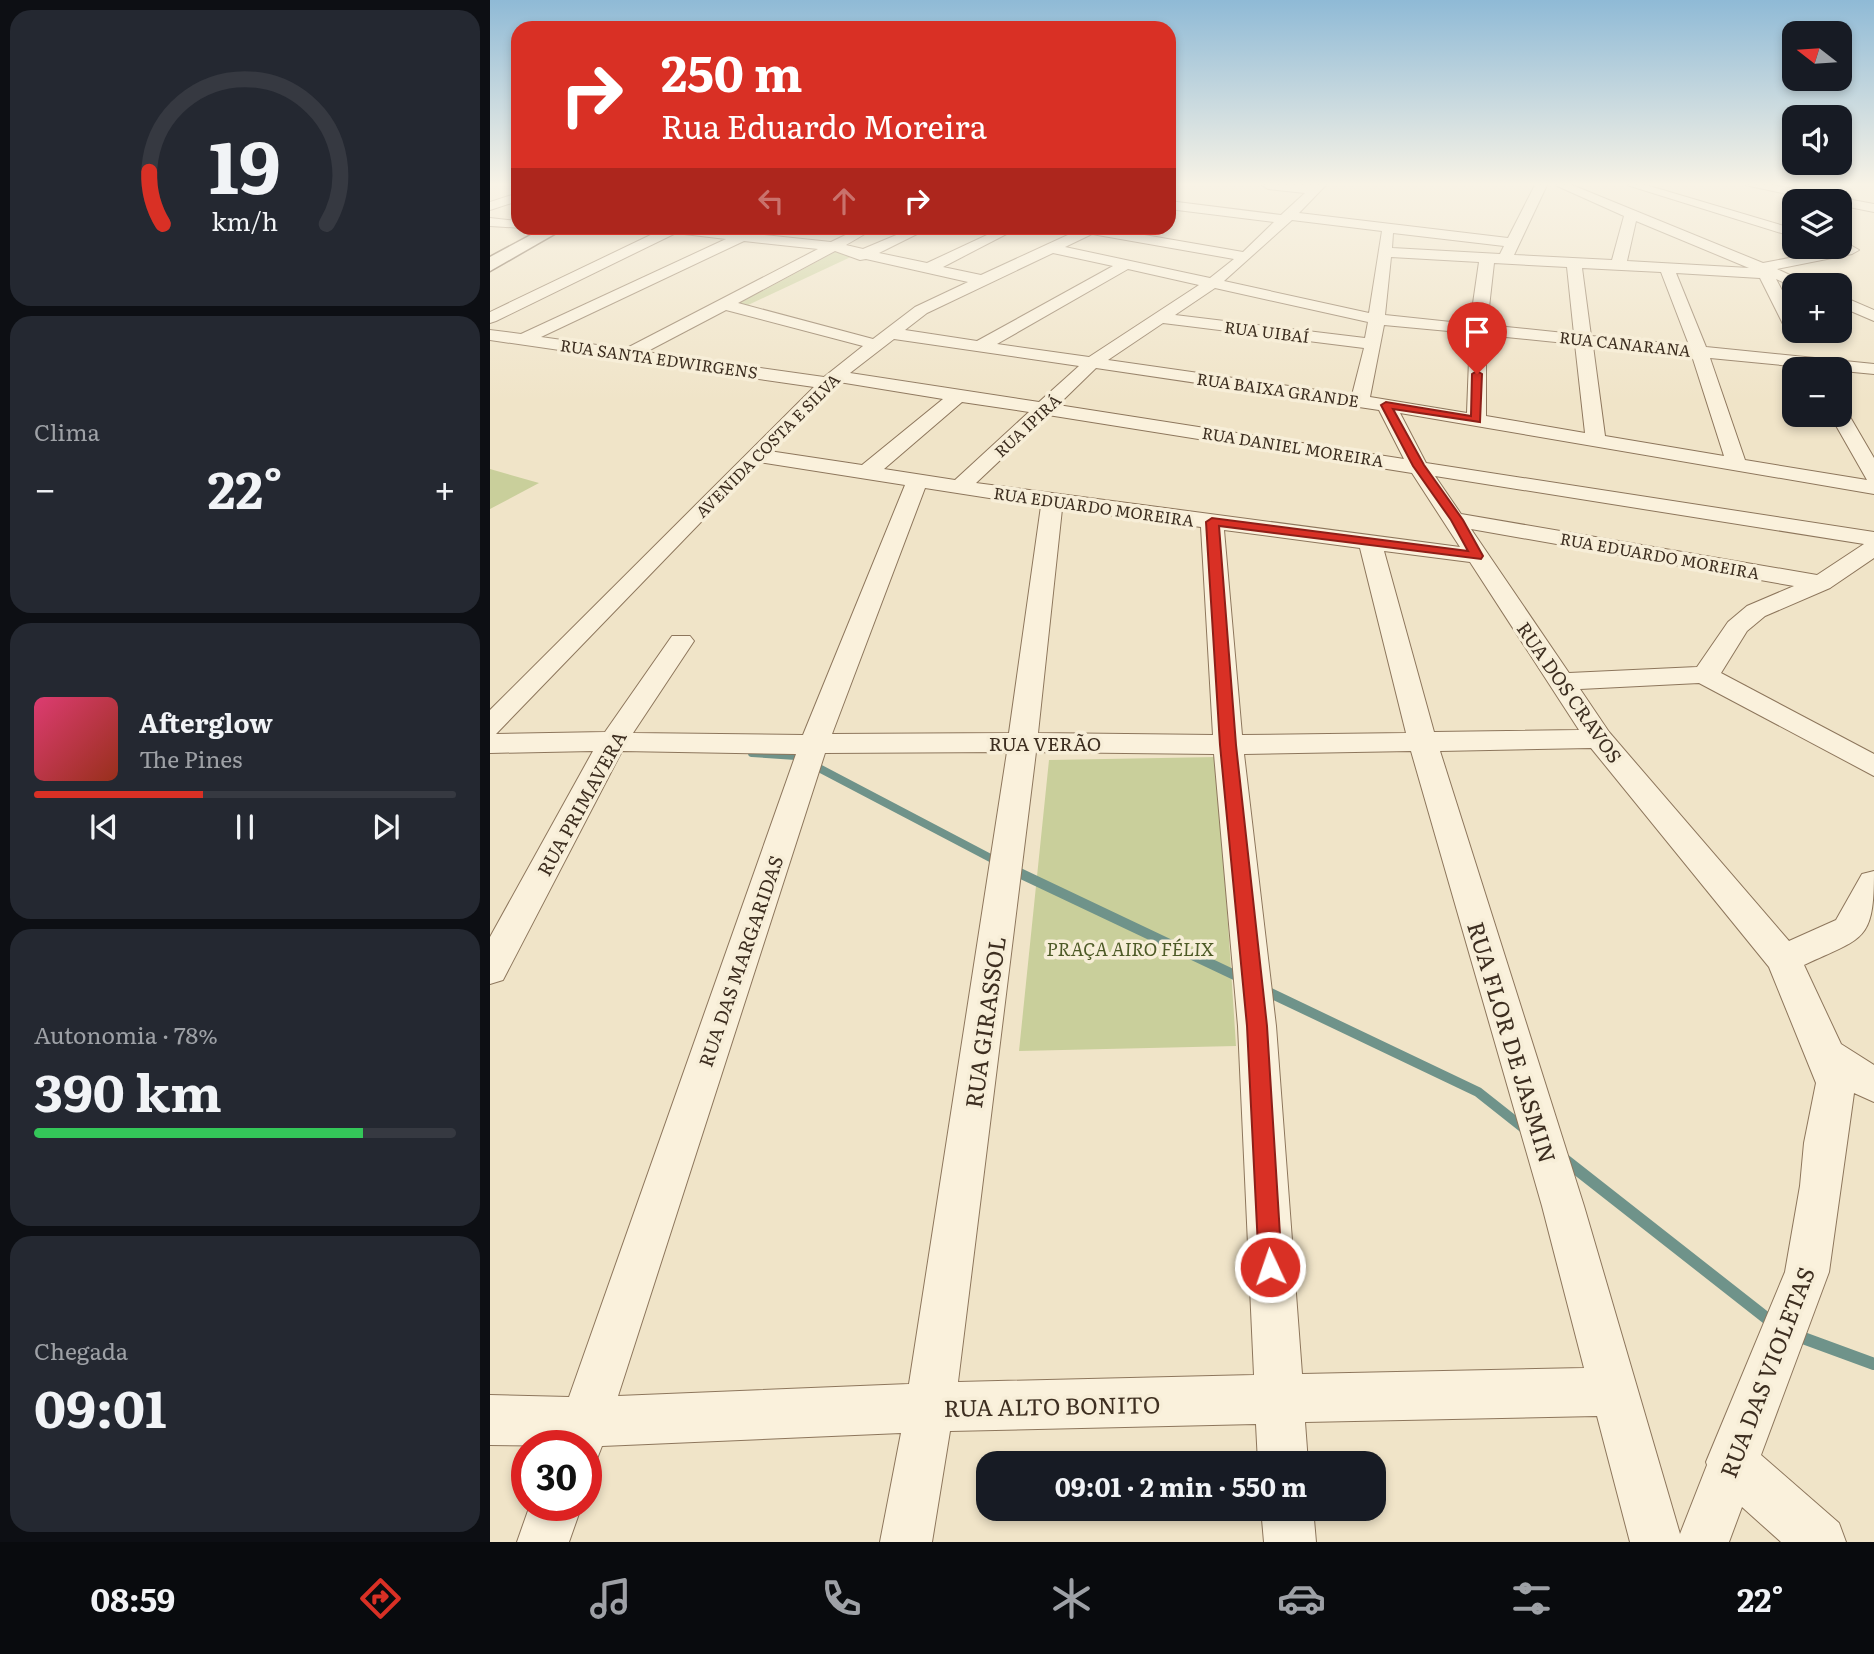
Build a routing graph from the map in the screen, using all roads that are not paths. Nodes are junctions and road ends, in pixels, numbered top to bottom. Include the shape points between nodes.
1 (613, 257) edge
2 (699, 257) edge
3 (815, 257) edge
4 (858, 257) edge
5 (883, 257) edge
6 (952, 257) edge
7 (1033, 257) edge
8 (1098, 257) edge
9 (1246, 257) edge
10 (1383, 257) edge
11 (1453, 257) edge
12 (1498, 257) edge
13 (1621, 257) edge
14 (1731, 257) edge
15 (1814, 259) edge
16 (1495, 260) junction
17 (1129, 263) junction
18 (842, 265) dead end
19 (1574, 265) junction
20 (1618, 267) junction
21 (929, 268) junction
22 (1667, 269) junction
23 (1767, 272) junction
24 (1782, 277) edge
25 (986, 281) junction
26 (1214, 282) junction
27 (1874, 295) edge
28 (1852, 298) edge
29 (770, 299) dead end
30 (723, 304) junction
31 (1782, 304) edge
32 (1852, 306) edge
33 (746, 311) junction
34 (1874, 316) edge
35 (490, 318) edge
36 (1161, 318) junction
37 (1376, 319) junction
38 (1478, 328) junction
39 (490, 335) edge
40 (1582, 338) junction
41 (881, 339) junction
42 (522, 340) junction
43 (549, 343) junction
44 (1373, 344) junction
45 (980, 346) junction
46 (1699, 350) junction
47 (631, 353) junction
48 (502, 355) dead end
49 (1093, 362) junction
50 (1782, 362) edge
51 (1852, 368) edge
52 (1874, 369) edge
53 (831, 379) junction
54 (960, 394) junction
55 (1373, 403) junction
56 (1047, 408) junction
57 (1476, 420) junction
58 (1846, 427) edge
59 (1596, 441) junction
60 (754, 455) junction
61 (1736, 463) junction
62 (1418, 466) junction
63 (866, 473) junction
64 (1874, 476) edge
65 (917, 481) junction
66 (960, 487) junction
67 (1874, 488) edge
68 (1052, 501) junction
69 (1457, 520) junction
70 (1212, 522) junction
71 (1874, 539) edge
72 (1370, 543) junction
73 (1874, 548) edge
74 (1477, 556) junction
75 (1821, 583) junction
76 (681, 641) dead end
77 (1704, 675) junction
78 (1562, 682) junction
79 (490, 727) edge
80 (1600, 738) junction
81 (611, 741) junction
82 (1023, 742) junction
83 (1423, 743) junction
84 (490, 744) edge
85 (813, 744) junction
86 (1228, 745) junction
87 (1874, 766) edge
88 (1874, 883) edge
89 (1783, 959) junction
90 (490, 970) edge
91 (1827, 1056) junction
92 (1874, 1085) edge
93 (1614, 1391) junction
94 (1278, 1400) junction
95 (930, 1407) junction
96 (490, 1420) edge
97 (555, 1430) edge
98 (582, 1430) edge
99 (602, 1432) edge
100 (1282, 1451) edge
101 (1731, 1462) junction
102 (550, 1521) edge
103 (1288, 1521) edge
104 (543, 1542) edge
105 (906, 1542) edge
106 (1290, 1542) edge
107 (1656, 1542) edge
108 (1703, 1542) edge
109 (1820, 1542) edge

1 - 35 street
2 - 42 street
3 - 30 street
4 - 18 street
5 - 21 street
6 - 21 street
7 - 25 street, AVENIDA COSTA E SILVA
8 - 17 street, RUA CANARANA
9 - 26 street, RUA IPIRÁ
10 - 37 street
11 - 16 street
12 - 16 street
13 - 20 street
14 - 23 street
15 - 23 street
16 - 19 street
16 - 38 street
17 - 26 street, RUA CANARANA
17 - 45 street
19 - 20 street
19 - 40 street
20 - 22 street
21 - 25 street
22 - 23 street
22 - 46 street
23 - 24 street
23 - 31 street
25 - 41 street, AVENIDA COSTA E SILVA via 921,310
26 - 36 street, RUA IPIRÁ
26 - 37 street, RUA CANARANA
27 - 28 street
29 - 33 street
30 - 33 street, RUA BAIXA GRANDE
30 - 47 street
32 - 34 street
33 - 41 street, RUA BAIXA GRANDE
36 - 44 street, RUA UIBAÍ
36 - 49 street, RUA IPIRÁ
37 - 38 street, RUA CANARANA
37 - 44 street
38 - 40 street, RUA CANARANA
38 - 57 street
39 - 42 street, RUA SANTA EDWIRGENS
40 - 46 street, RUA CANARANA
40 - 59 street
41 - 45 street, RUA BAIXA GRANDE
41 - 53 street, AVENIDA COSTA E SILVA
42 - 43 street, RUA SANTA EDWIRGENS
43 - 47 street, RUA SANTA EDWIRGENS
43 - 48 street
44 - 55 street
45 - 49 street, RUA BAIXA GRANDE
46 - 50 street, RUA CANARANA
46 - 61 street
47 - 53 street, RUA SANTA EDWIRGENS
49 - 55 street, RUA BAIXA GRANDE
49 - 56 street, RUA IPIRÁ
51 - 52 street, RUA CANARANA
53 - 54 street, RUA DANIEL MOREIRA
53 - 60 street, AVENIDA COSTA E SILVA
54 - 56 street, RUA DANIEL MOREIRA
54 - 63 street
55 - 57 street, RUA BAIXA GRANDE
55 - 62 street, RUA DOS CRAVOS
56 - 62 street, RUA DANIEL MOREIRA
56 - 66 street, RUA IPIRÁ
57 - 59 street, RUA BAIXA GRANDE
58 - 64 street
59 - 61 street, RUA BAIXA GRANDE
60 - 63 street, RUA EDUARDO MOREIRA
60 - 79 street, AVENIDA COSTA E SILVA
61 - 67 street, RUA BAIXA GRANDE
62 - 69 street, RUA DOS CRAVOS
62 - 71 street, RUA DANIEL MOREIRA
63 - 65 street, RUA EDUARDO MOREIRA
65 - 66 street, RUA EDUARDO MOREIRA
65 - 85 street, RUA DAS MARGARIDAS
66 - 68 street, RUA EDUARDO MOREIRA
68 - 70 street, RUA EDUARDO MOREIRA
68 - 82 street, RUA GIRASSOL
69 - 74 street, RUA DOS CRAVOS
69 - 75 street, RUA EDUARDO MOREIRA
70 - 72 street, RUA EDUARDO MOREIRA
70 - 86 street
72 - 74 street, RUA EDUARDO MOREIRA
72 - 83 street, RUA FLOR DE JASMIN
73 - 75 street
74 - 78 street, RUA DOS CRAVOS
75 - 77 street via 1756,611 1738,627
76 - 81 street, RUA PRIMAVERA
77 - 78 street
77 - 87 street
78 - 80 street, RUA DOS CRAVOS
80 - 83 street, RUA VERÃO
80 - 89 street, RUA DOS CRAVOS
81 - 84 street, RUA VERÃO
81 - 85 street, RUA VERÃO
81 - 90 street, RUA PRIMAVERA
82 - 85 street, RUA VERÃO
82 - 86 street, RUA VERÃO
82 - 95 street, RUA GIRASSOL
83 - 86 street, RUA VERÃO
83 - 93 street, RUA FLOR DE JASMIN
85 - 98 street, RUA DAS MARGARIDAS
86 - 94 street via 1257,1026
88 - 89 street via 1848,929
89 - 91 street, RUA DAS VIOLETAS
91 - 92 street
91 - 101 street, RUA DAS VIOLETAS via 1836,1083 1807,1272
93 - 94 street, RUA ALTO BONITO
93 - 107 street, RUA FLOR DE JASMIN
94 - 95 street, RUA ALTO BONITO
94 - 100 street
95 - 99 street, RUA ALTO BONITO
95 - 105 street, RUA GIRASSOL
96 - 97 street, RUA ALTO BONITO
101 - 108 street, RUA DAS VIOLETAS
101 - 109 street
102 - 104 street
103 - 106 street

